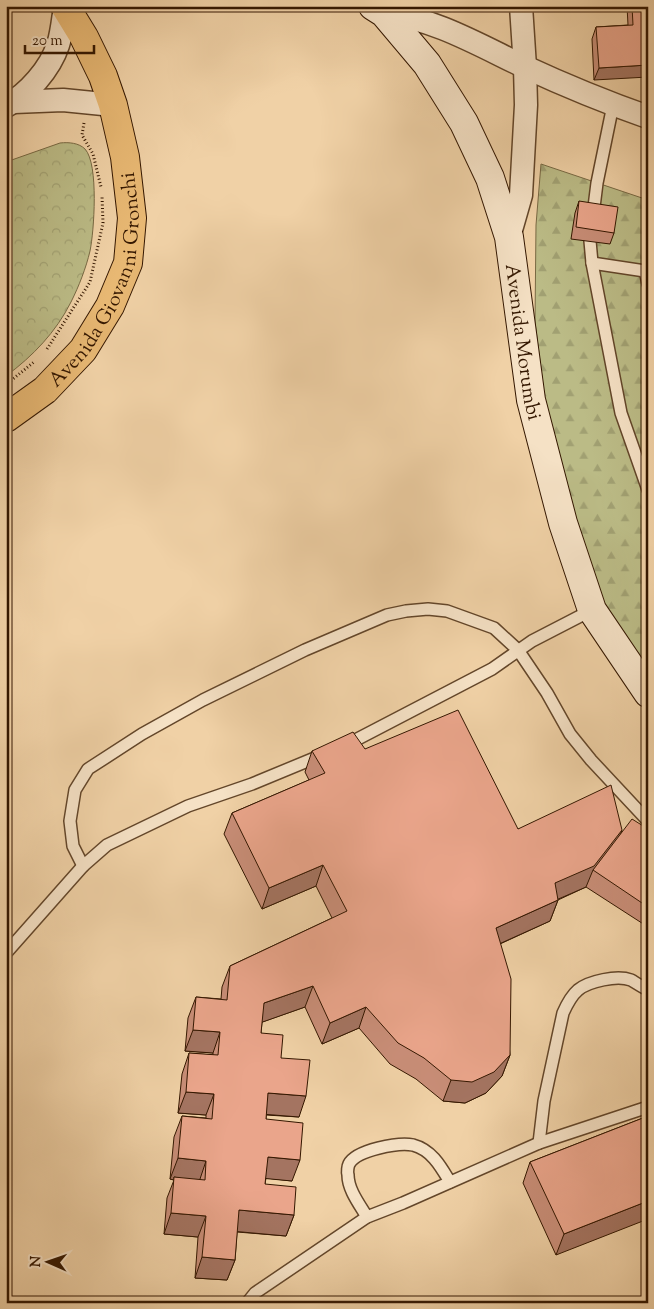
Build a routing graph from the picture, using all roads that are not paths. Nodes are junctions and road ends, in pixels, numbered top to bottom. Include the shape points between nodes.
1 (65, 6) edge
2 (521, 6) edge
3 (378, 9) edge
4 (525, 67) junction
5 (10, 104) edge
6 (101, 104) junction
7 (613, 105) junction
8 (648, 117) edge
9 (593, 215) edge
10 (509, 237) junction
11 (590, 241) edge
12 (592, 263) junction
13 (646, 270) edge
14 (648, 284) edge
15 (6, 418) edge
16 (648, 490) edge
17 (592, 610) junction
18 (518, 650) junction
19 (648, 693) edge
20 (648, 821) edge
21 (83, 866) junction
22 (6, 953) edge
23 (648, 990) edge
24 (648, 1107) edge
25 (539, 1143) junction
26 (450, 1182) junction
27 (367, 1217) junction
28 (248, 1303) edge

1 - 5 street via 58,45 50,64 34,84
1 - 6 main road, Avenida Giovanni Gronchi via 103,76
2 - 4 street
3 - 4 street via 432,24
3 - 10 main road, Avenida Morumbi via 427,64 464,123 490,178
4 - 7 street
4 - 10 street via 521,195
5 - 6 street via 64,100
6 - 15 main road, Avenida Giovanni Gronchi via 125,157 132,218 128,263 110,306 83,350 45,390
7 - 8 street
7 - 9 lane
10 - 17 main road, Avenida Morumbi via 531,400 563,523
11 - 12 lane
12 - 13 lane
12 - 16 lane via 621,413
13 - 14 lane
17 - 18 lane
17 - 19 main road, Avenida Morumbi
18 - 20 lane via 570,734
18 - 21 lane via 492,669 350,743 252,784 188,806 107,845
18 - 21 lane via 494,628 467,617 447,611 406,610 305,650 228,688 142,734 88,769 75,790 70,821 73,846
21 - 22 lane
23 - 25 lane via 630,980 614,978 579,989 569,1000 563,1013 544,1101
24 - 25 lane
25 - 26 lane
26 - 27 lane
26 - 27 lane via 434,1156 414,1145 392,1144 356,1157 349,1164 350,1187
27 - 28 lane via 255,1293

